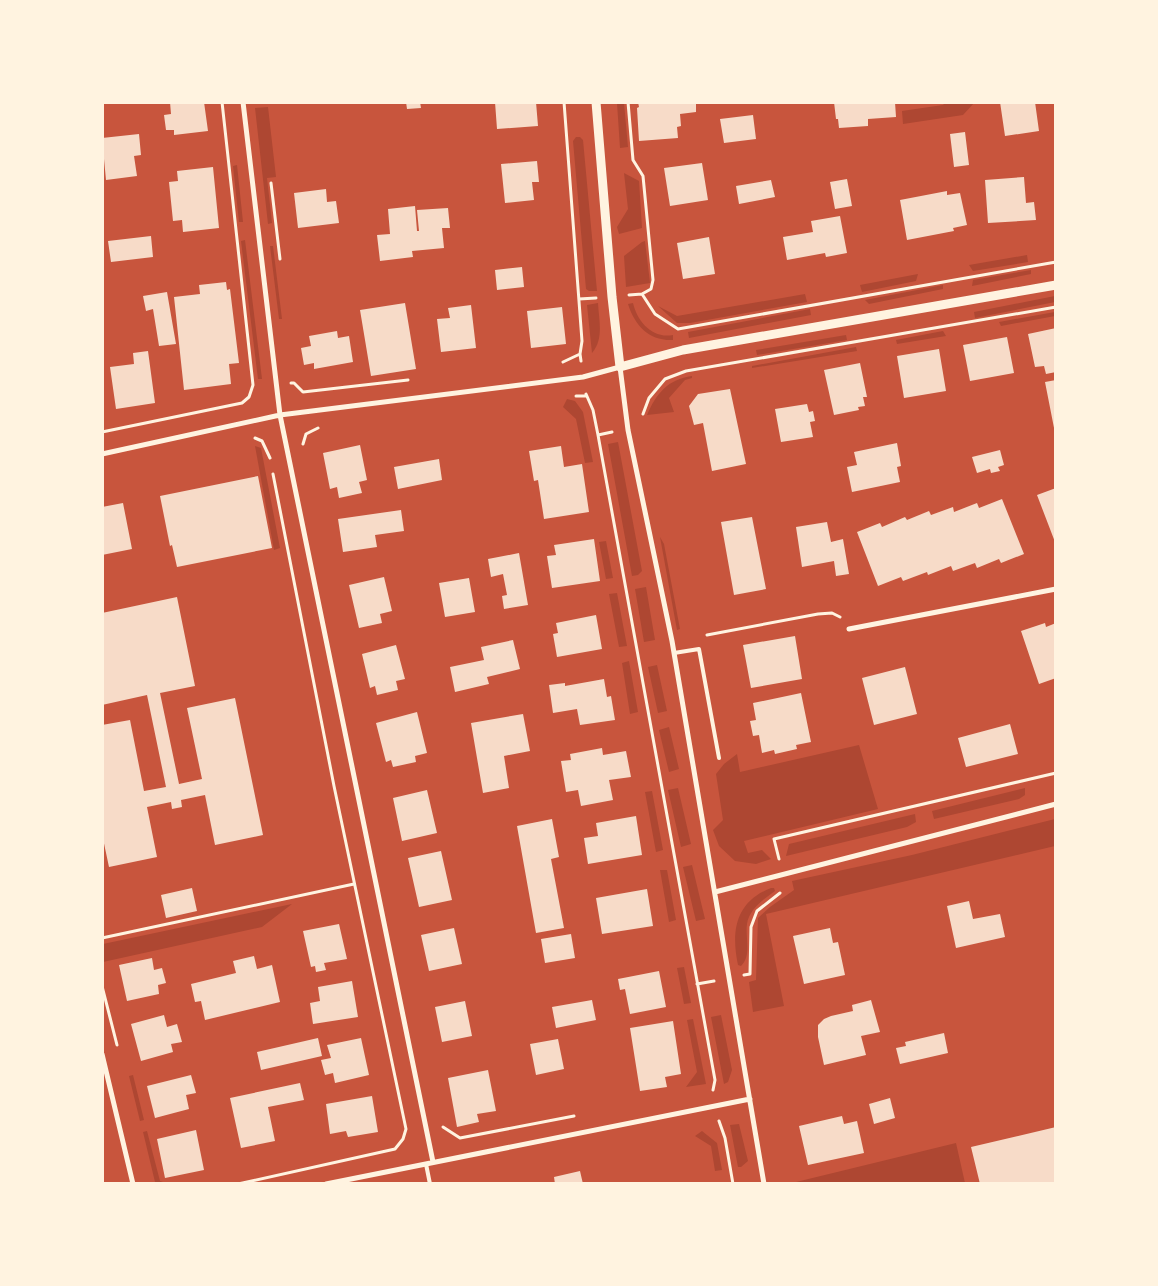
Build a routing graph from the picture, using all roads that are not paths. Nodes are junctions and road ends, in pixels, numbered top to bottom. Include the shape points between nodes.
1 (243, 102) edge
2 (596, 102) edge
3 (1056, 285) edge
4 (620, 367) junction
5 (280, 415) junction
6 (102, 454) edge
7 (1056, 589) edge
8 (849, 629) road end
9 (674, 653) junction
10 (719, 758) dead end
11 (1056, 804) edge
12 (715, 892) junction
13 (102, 1054) edge
14 (750, 1099) junction
15 (433, 1162) junction
16 (426, 1164) junction
17 (133, 1184) edge
18 (326, 1184) edge
19 (430, 1184) edge
20 (764, 1184) edge

1 - 5 street
2 - 4 street
3 - 4 street via 683,350
4 - 5 street via 583,377
4 - 9 street via 628,430
5 - 6 street
5 - 15 street
7 - 8 street
9 - 10 lane via 699,649
9 - 12 street
11 - 12 street
12 - 14 street
13 - 17 street
14 - 15 street
14 - 20 street
15 - 16 street
16 - 18 street
16 - 19 lane

